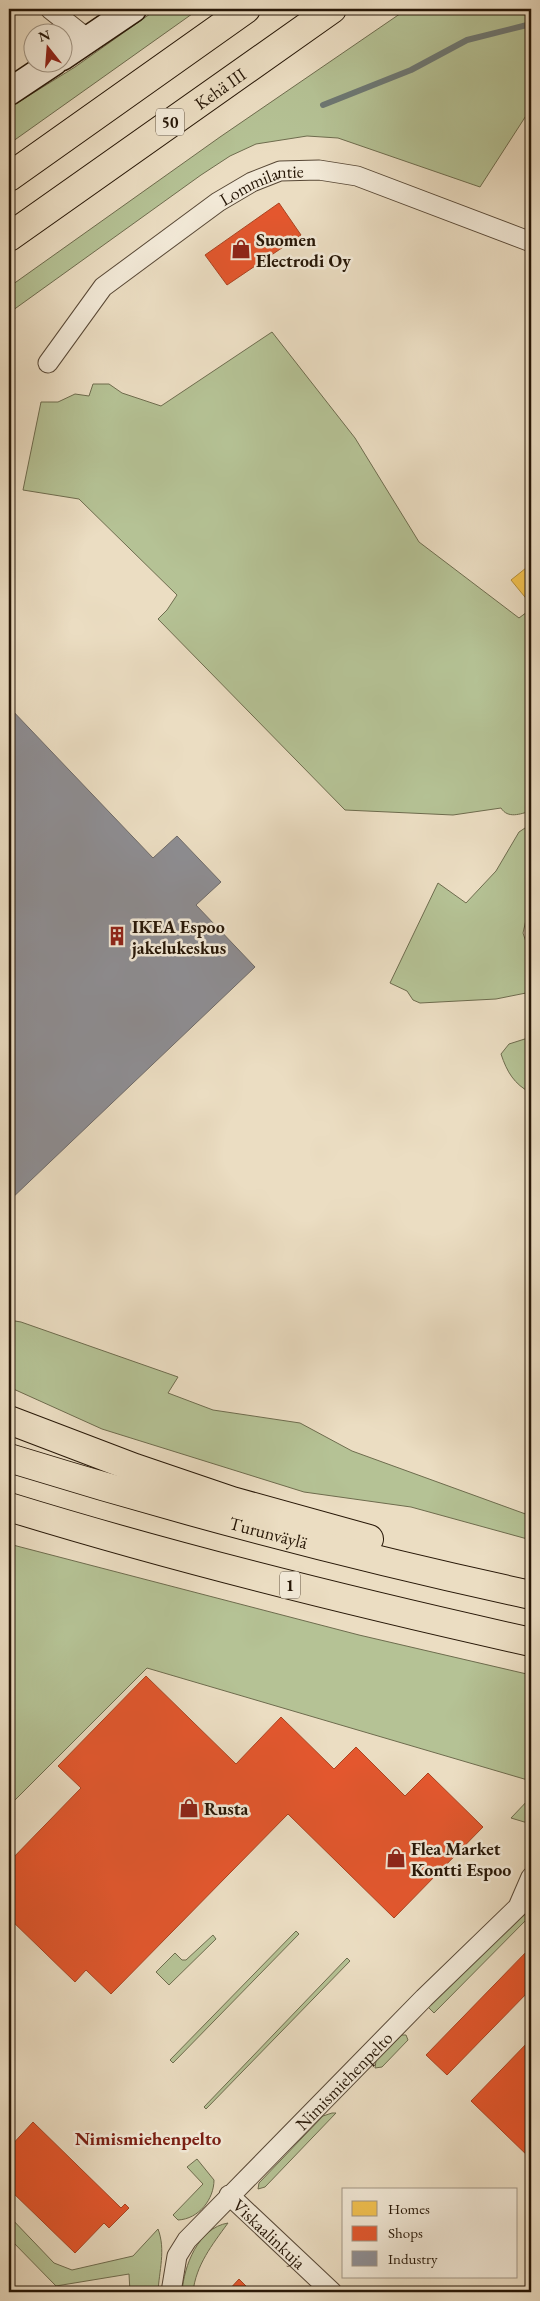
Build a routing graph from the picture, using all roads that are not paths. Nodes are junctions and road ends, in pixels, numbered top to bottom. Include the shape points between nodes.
1 (50, 9) edge
2 (133, 9) edge
3 (246, 9) edge
4 (332, 9) edge
5 (89, 40) junction
6 (72, 51) edge
7 (39, 72) edge
8 (9, 92) edge
9 (9, 176) edge
10 (9, 237) edge
11 (531, 242) edge
12 (48, 363) dead end
13 (9, 1420) edge
14 (9, 1458) edge
15 (9, 1507) edge
16 (9, 1517) edge
17 (50, 1520) junction
18 (448, 1577) junction
19 (531, 1594) edge
20 (531, 1642) edge
21 (531, 1876) edge
22 (230, 2195) junction
23 (171, 2292) edge
24 (332, 2292) edge

1 - 5 street
2 - 5 main road
3 - 9 highway
4 - 10 highway, Kehä III / 50
5 - 6 main road
7 - 8 main road
11 - 12 street, Lommilantie via 357,176 319,170 280,171 252,182 218,202 104,287
13 - 18 highway via 232,1501 392,1546
14 - 18 highway, Turunväylä via 130,1496 262,1532
15 - 17 highway, 1
16 - 17 highway
17 - 20 highway, 1 via 379,1608
18 - 19 highway, Turunväylä
21 - 22 street, Nimismiehenpelto via 518,1907
22 - 23 street, Nimismiehenpelto via 187,2240 177,2256
22 - 24 street, Viskaalinkuja

